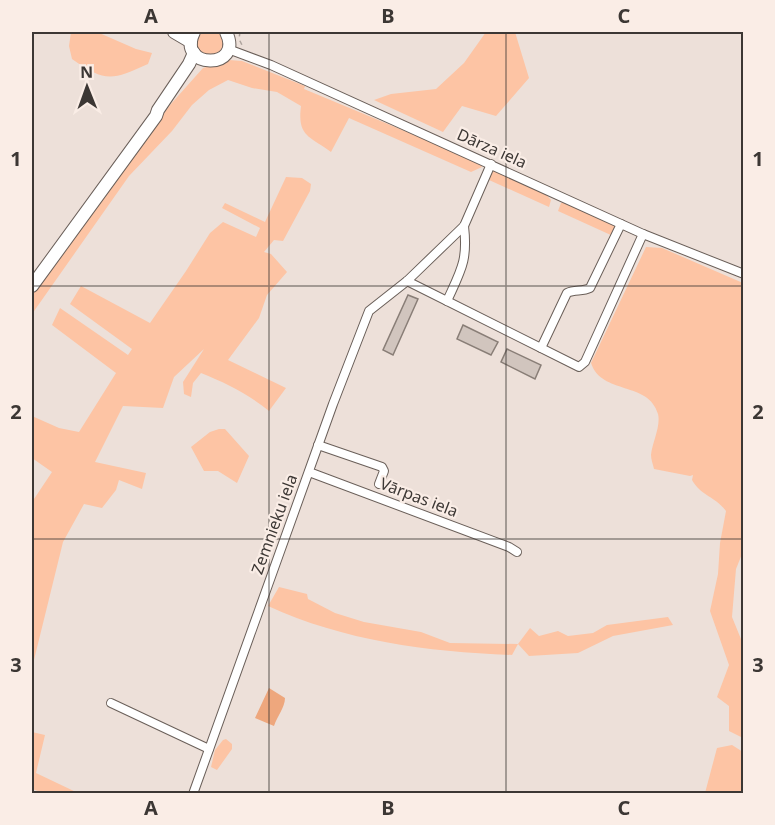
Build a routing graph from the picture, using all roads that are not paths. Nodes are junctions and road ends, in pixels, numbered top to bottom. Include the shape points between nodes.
1 (174, 32) edge
2 (226, 32) edge
3 (196, 47) edge
4 (228, 49) junction
5 (491, 164) junction
6 (621, 224) junction
7 (464, 226) junction
8 (643, 234) junction
9 (744, 274) edge
10 (407, 281) junction
11 (32, 286) edge
12 (447, 301) junction
13 (541, 348) junction
14 (318, 445) junction
15 (309, 472) junction
16 (379, 484) dead end
17 (517, 552) dead end
18 (111, 703) dead end
19 (209, 748) junction
20 (193, 794) edge

1 - 3 highway
2 - 4 highway
3 - 4 highway via 216,61
3 - 11 highway via 162,113
4 - 5 street, Dārza iela
5 - 6 street, Dārza iela
5 - 7 street
6 - 8 street, Dārza iela
6 - 13 street via 590,288 567,293
7 - 10 street, Zemnieku iela
7 - 12 street via 465,260
8 - 9 street, Dārza iela
8 - 13 street via 585,362 579,367
10 - 12 street
10 - 14 street, Zemnieku iela via 369,311
12 - 13 street
14 - 15 street, Zemnieku iela
14 - 16 street via 382,467
15 - 17 street, Vārpas iela
15 - 19 street, Zemnieku iela
18 - 19 street
19 - 20 street, Zemnieku iela

